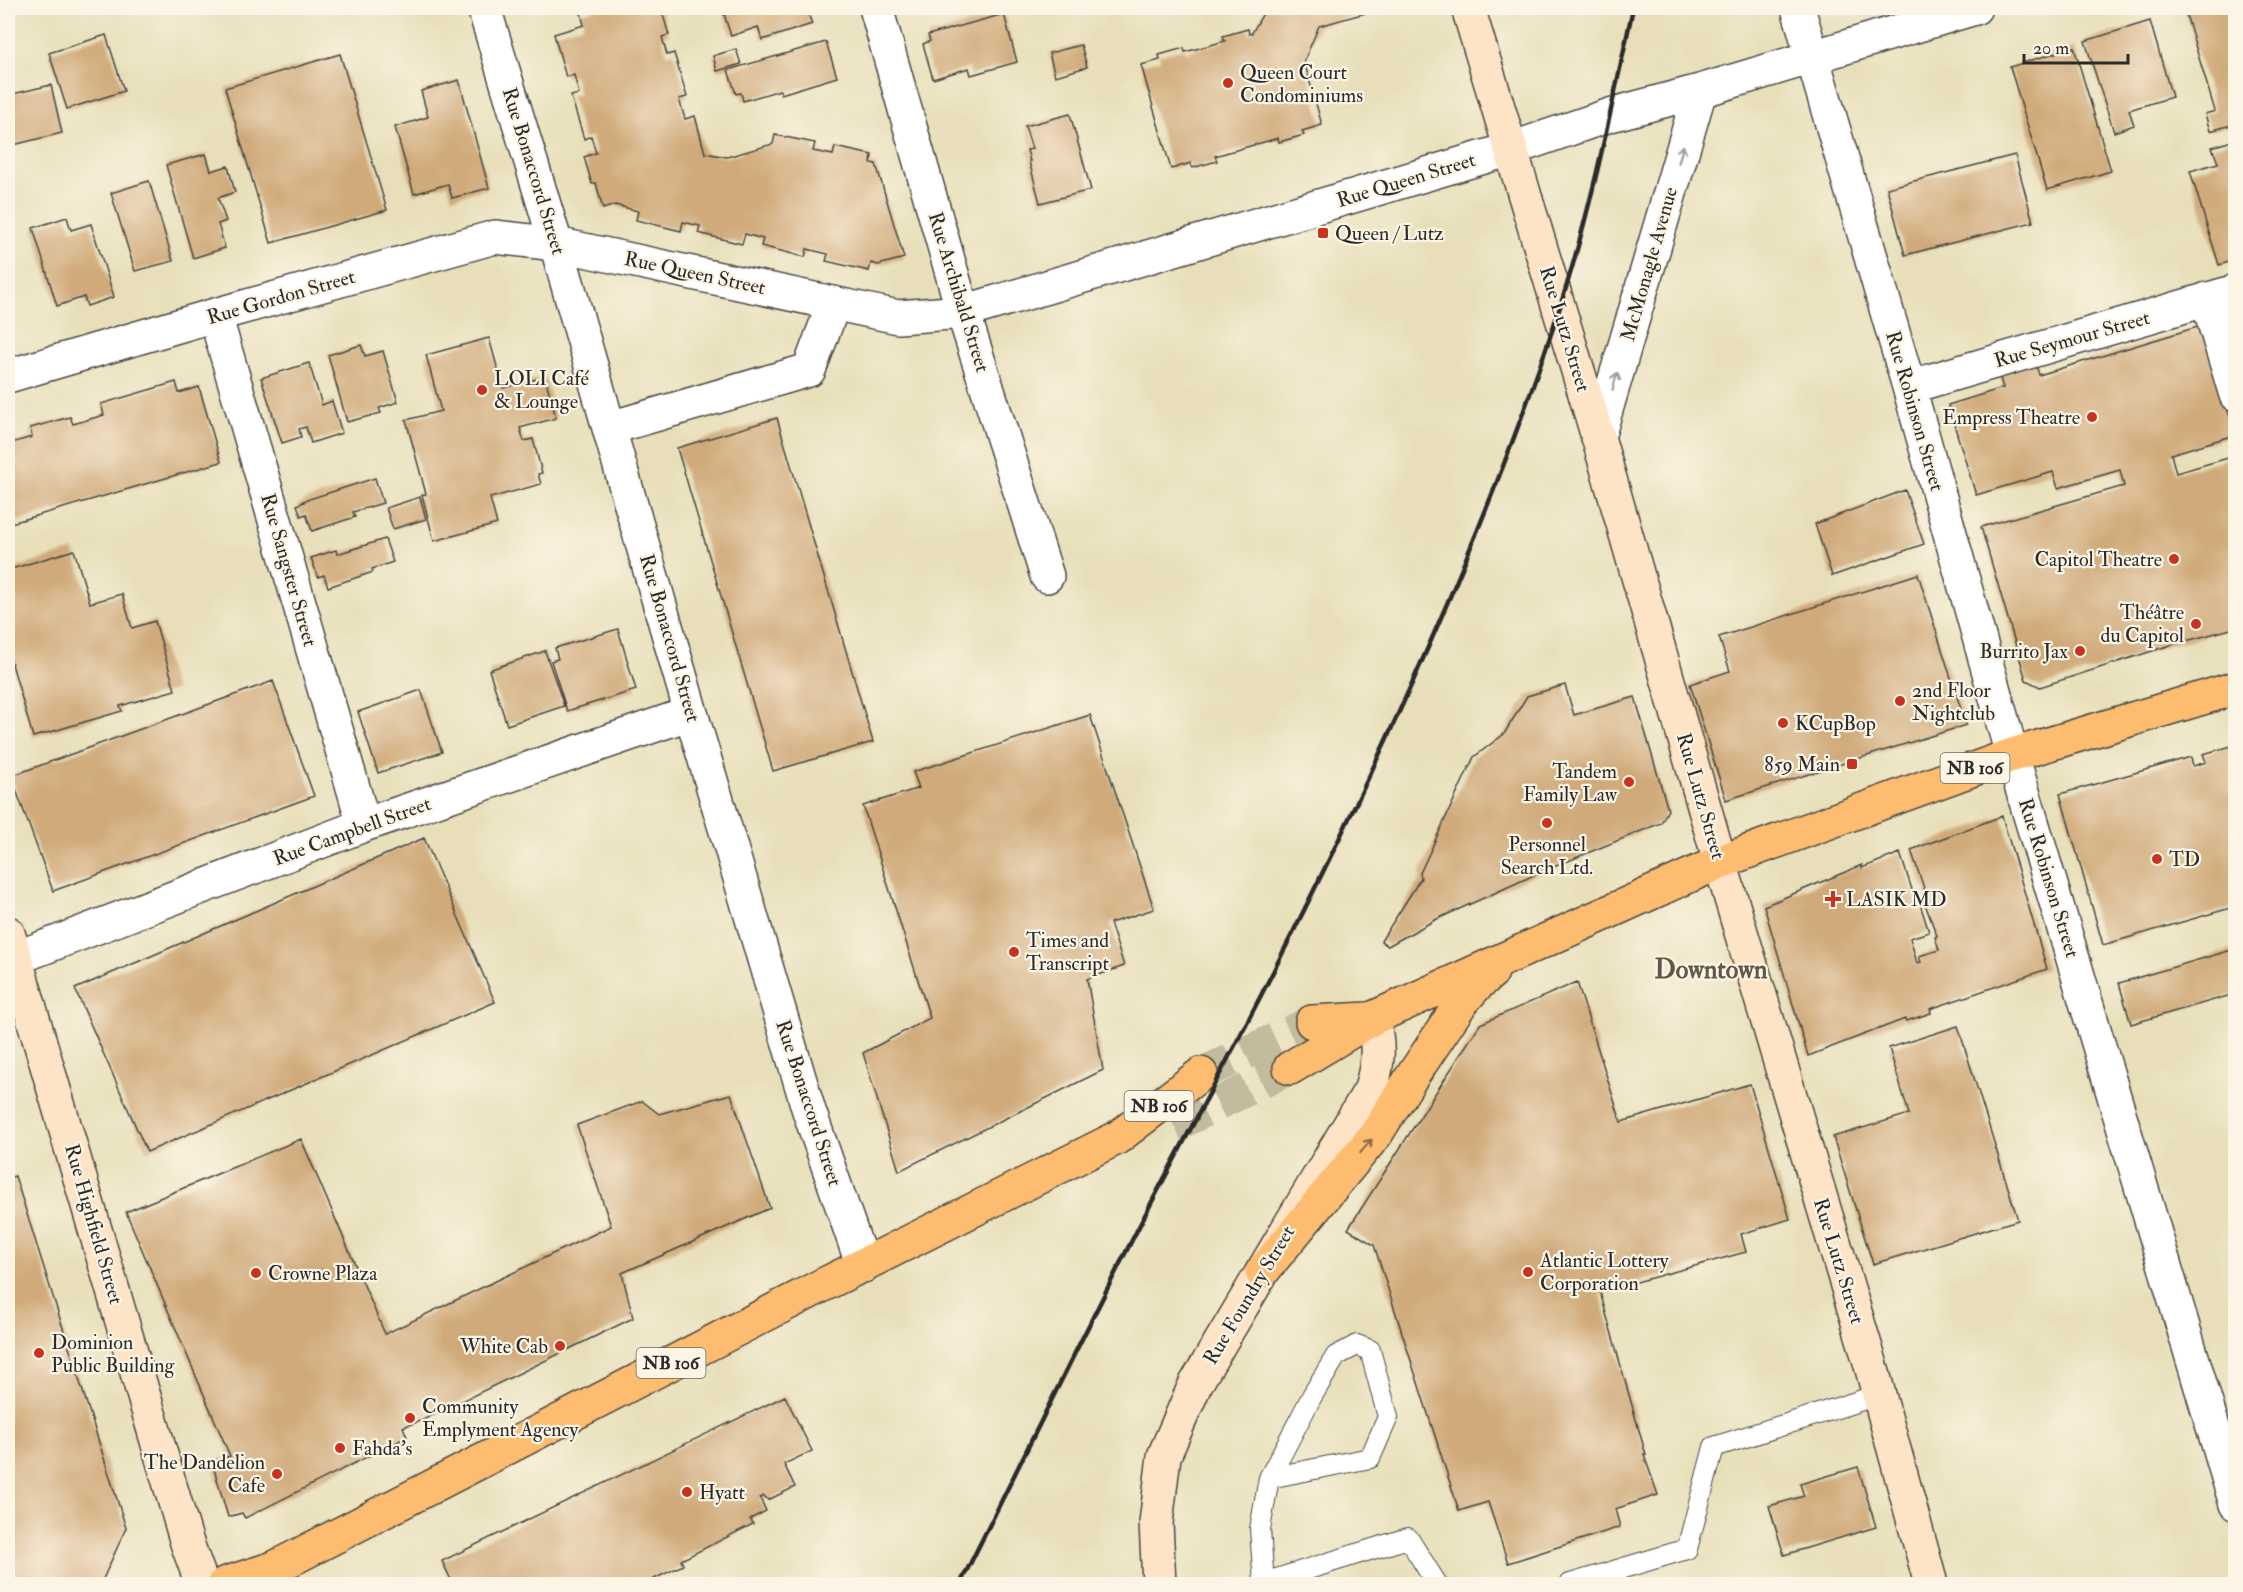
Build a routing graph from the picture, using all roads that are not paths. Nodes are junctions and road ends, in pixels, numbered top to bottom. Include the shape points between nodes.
1 (484, 8) edge
2 (876, 8) edge
3 (1468, 8) edge
4 (1798, 8) edge
5 (1975, 8) edge
6 (1813, 57) junction
7 (1700, 91) junction
8 (1510, 148) junction
9 (556, 244) junction
10 (2221, 295) edge
11 (834, 303) junction
12 (963, 312) junction
13 (215, 315) junction
14 (8, 376) edge
15 (1909, 387) junction
16 (2235, 395) edge
17 (610, 428) junction
18 (1598, 437) junction
19 (1047, 576) dead end
20 (2235, 688) edge
21 (691, 713) junction
22 (2012, 754) junction
23 (364, 825) junction
24 (1720, 862) junction
25 (12, 946) edge
26 (1521, 952) junction
27 (1373, 1018) junction
28 (1312, 1022) tunnel mouth
29 (1290, 1068) tunnel mouth
30 (1201, 1074) tunnel mouth
31 (1174, 1126) tunnel mouth
32 (1117, 1138) junction
33 (863, 1266) junction
34 (1262, 1272) junction
35 (1878, 1395) junction
36 (1269, 1478) junction
37 (2235, 1504) edge
38 (202, 1584) edge
39 (224, 1584) edge
40 (1159, 1584) edge
41 (1264, 1584) edge
42 (1437, 1584) edge
43 (1570, 1584) edge
44 (1931, 1584) edge

1 - 9 street, Rue Bonaccord Street
2 - 12 street, Rue Archibald Street
3 - 8 street, Rue Lutz Street
4 - 6 street, Rue Robinson Street
5 - 6 street, Rue Queen Street
6 - 7 street, Rue Queen Street
6 - 15 street, Rue Robinson Street
7 - 8 street, Rue Queen Street via 1610,114
18 -> 7 street, McMonagle Avenue
8 - 12 street, Rue Queen Street
8 - 18 street, Rue Lutz Street
9 - 11 street, Rue Queen Street
9 - 13 street, Rue Gordon Street via 495,237
9 - 17 street, Rue Bonaccord Street
10 - 15 street, Rue Seymour Street
10 - 16 street
11 - 12 street, Rue Queen Street via 898,317
11 - 17 street via 809,370
12 - 19 street, Rue Archibald Street
13 - 14 street, Rue Gordon Street
13 - 23 street, Rue Sangster Street
15 - 22 street, Rue Robinson Street
17 - 21 street, Rue Bonaccord Street
18 - 24 street, Rue Lutz Street
20 - 22 main road, NB 106
21 - 23 street, Rue Campbell Street
21 - 33 street, Rue Bonaccord Street via 809,1111
22 - 24 main road, NB 106
22 - 37 street, Rue Robinson Street
23 - 25 street, Rue Campbell Street
24 - 26 main road, NB 106
24 - 35 street, Rue Lutz Street
25 - 38 street, Rue Highfield Street
26 - 27 main road, NB 106
34 -> 26 main road via 1376,1134 1461,1003 1475,987
27 - 28 main road, NB 106
27 - 29 main road, NB 106
27 - 34 street, Rue Foundry Street via 1378,1064 1371,1089
30 - 32 main road, NB 106
31 - 32 main road, NB 106
32 - 33 main road, NB 106
33 - 39 main road, NB 106 via 274,1568
34 - 40 street, Rue Foundry Street via 1195,1385 1164,1456 1156,1523
35 - 43 lane via 1714,1446 1687,1549
35 - 44 street, Rue Lutz Street
36 - 36 lane via 1336,1356 1357,1345 1370,1350 1388,1417 1370,1458
36 - 41 lane via 1260,1529
41 - 42 lane via 1408,1538

